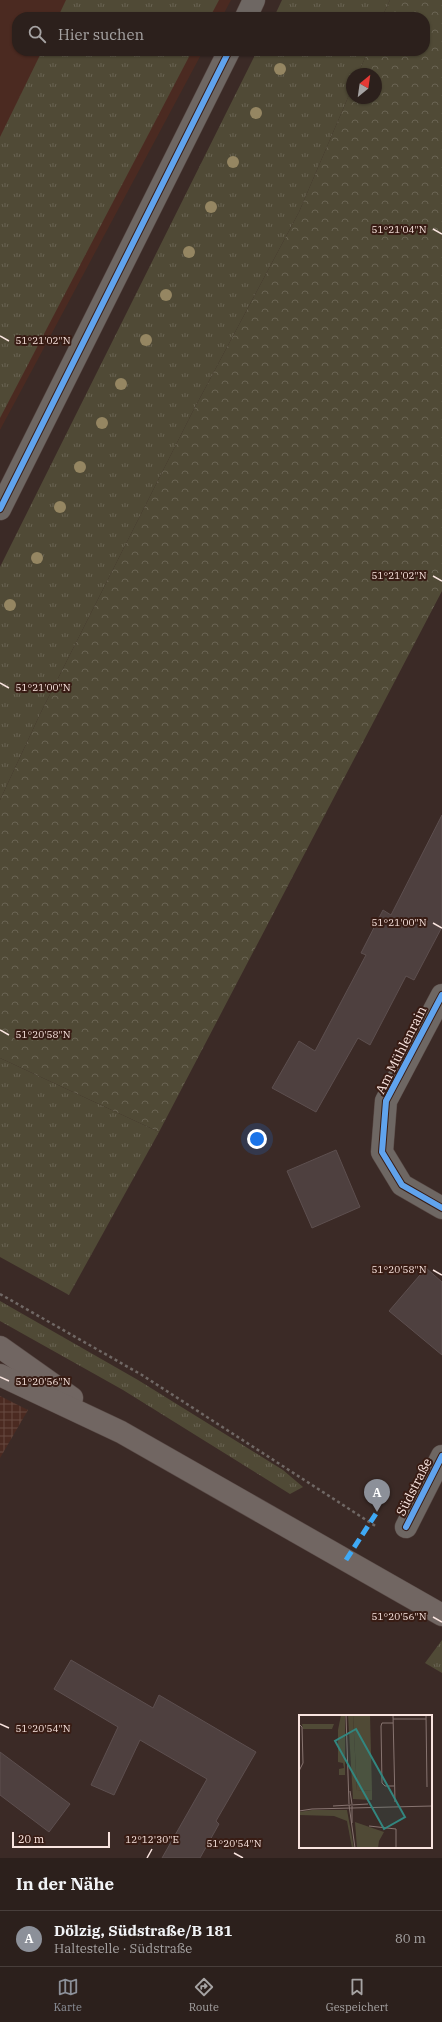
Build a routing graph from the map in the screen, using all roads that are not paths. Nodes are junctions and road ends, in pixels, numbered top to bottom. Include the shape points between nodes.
1 (254, 0) edge
2 (248, 12) edge
3 (226, 56) edge
4 (0, 509) edge
5 (442, 995) edge
6 (442, 1208) edge
7 (0, 1347) edge
8 (0, 1375) edge
9 (121, 1432) junction
10 (442, 1456) edge
11 (406, 1527) road end
12 (442, 1616) edge

1 - 2 street
3 - 4 street
5 - 6 street, Am Mühlenrain via 386,1102 382,1152 402,1186
7 - 9 main road
8 - 9 main road
9 - 12 main road
10 - 11 street, Südstraße

